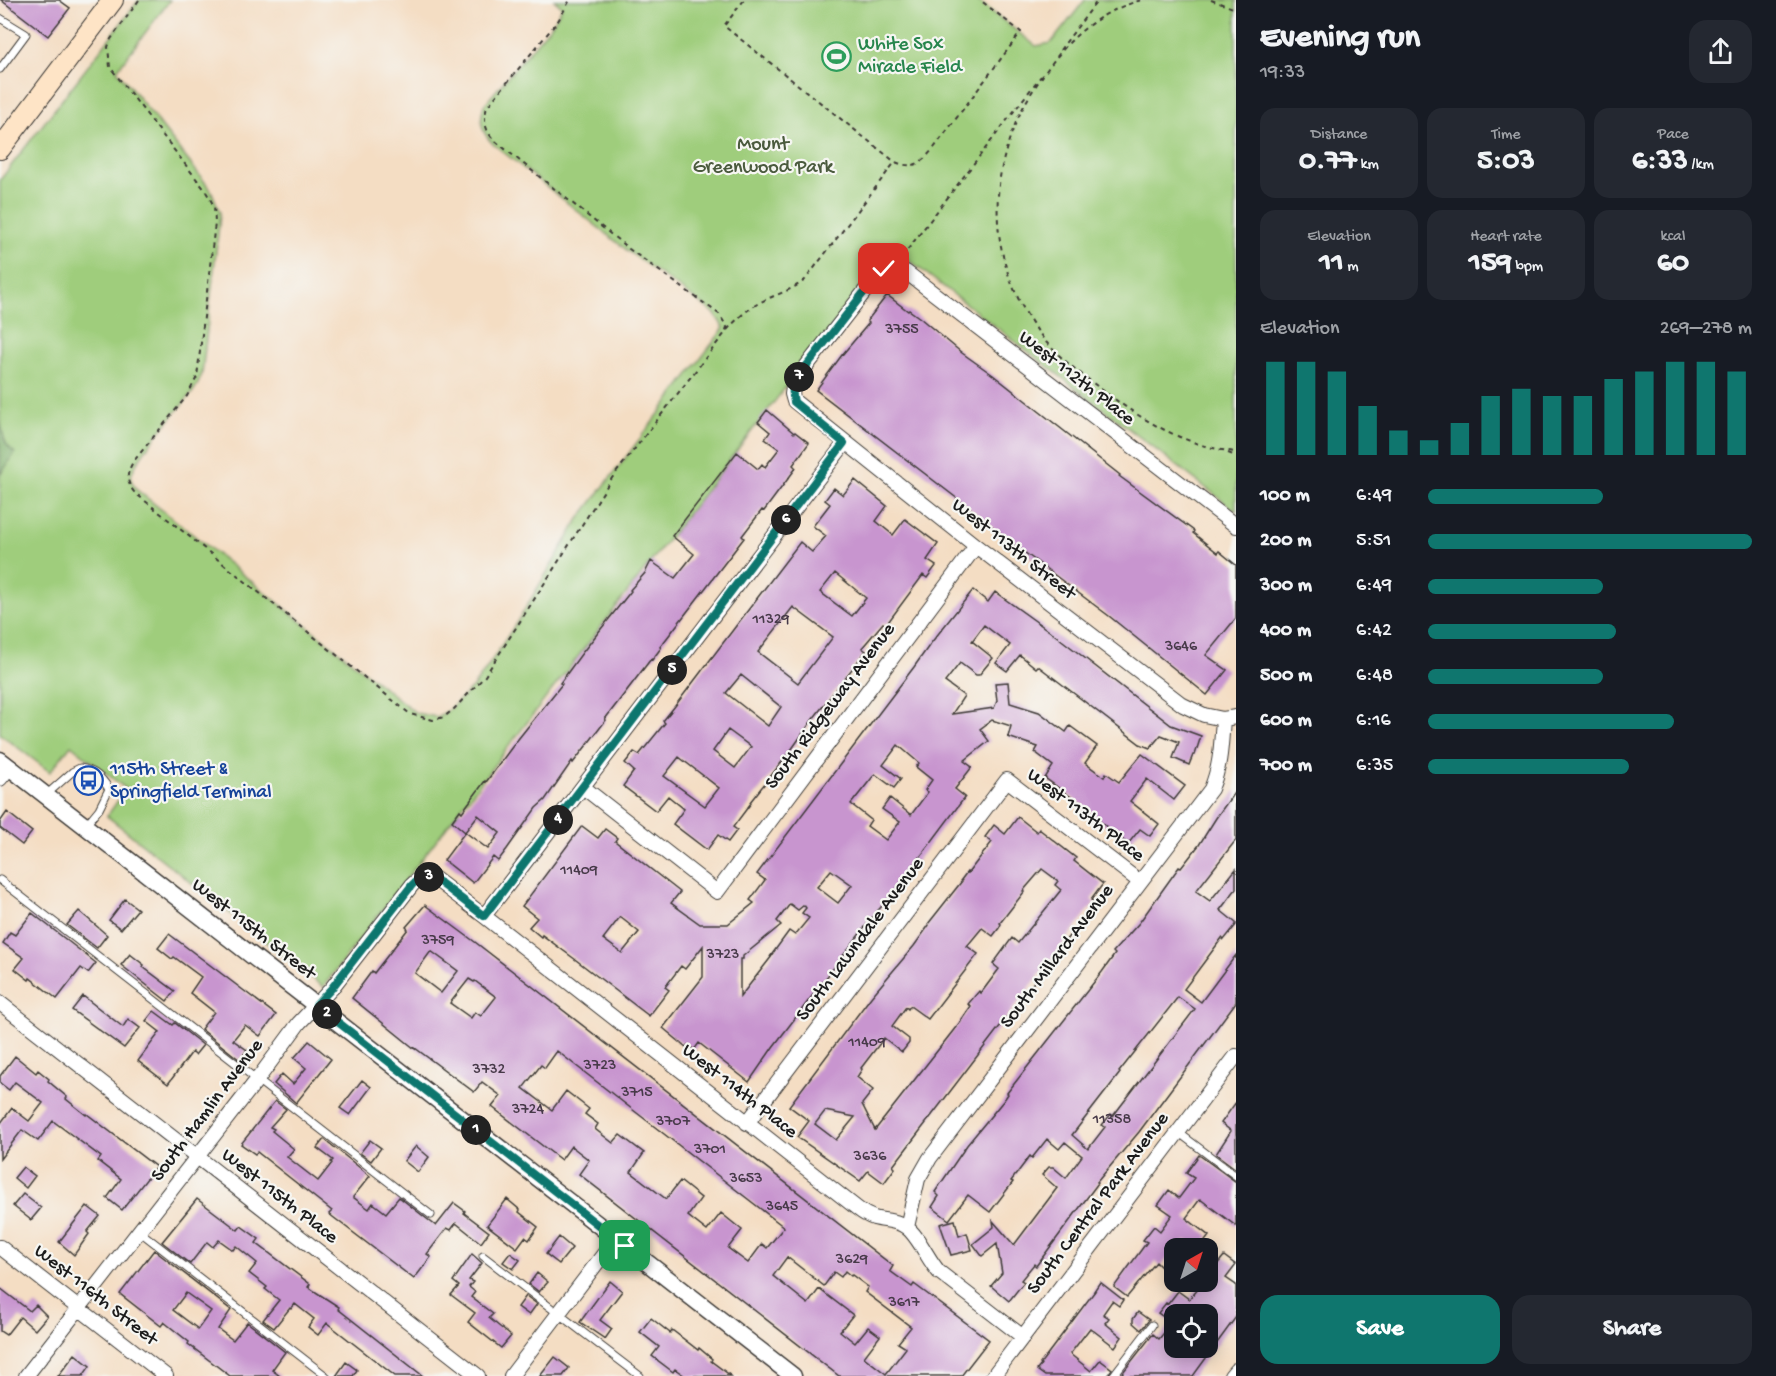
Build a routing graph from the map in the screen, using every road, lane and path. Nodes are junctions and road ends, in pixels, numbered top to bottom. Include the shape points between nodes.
1 (113, 0) edge
2 (139, 0) edge
3 (570, 0) edge
4 (744, 0) edge
5 (980, 0) edge
6 (1098, 0) edge
7 (1141, 0) edge
8 (1211, 0) edge
9 (1236, 9) edge
10 (0, 18) edge
11 (1054, 59) junction
12 (0, 69) edge
13 (0, 149) edge
14 (896, 162) junction
15 (902, 257) dead end
16 (726, 330) junction
17 (792, 394) joint
18 (844, 443) junction
19 (1236, 454) edge
20 (1236, 526) edge
21 (976, 546) junction
22 (1230, 718) edge
23 (3, 769) edge
24 (1007, 780) joint
25 (583, 787) junction
26 (46, 795) junction
27 (85, 826) junction
28 (426, 876) joint
29 (0, 880) edge
30 (1140, 882) junction
31 (484, 916) junction
32 (0, 1003) edge
33 (316, 1005) junction
34 (1236, 1056) edge
35 (257, 1080) junction
36 (747, 1123) junction
37 (1178, 1132) junction
38 (197, 1158) junction
39 (1236, 1176) edge
40 (431, 1215) dead end
41 (907, 1227) junction
42 (139, 1231) junction
43 (616, 1238) junction
44 (0, 1247) edge
45 (483, 1256) dead end
46 (79, 1308) junction
47 (559, 1313) junction
48 (1152, 1325) dead end
49 (1023, 1337) junction
50 (1236, 1370) edge
51 (26, 1376) edge
52 (166, 1376) edge
53 (326, 1376) edge
54 (478, 1376) edge
55 (511, 1376) edge
56 (640, 1376) edge
57 (793, 1376) edge
58 (993, 1376) edge
59 (1113, 1376) edge
60 (1231, 1376) edge

1 - 13 main road
2 - 16 path via 111,39 110,67 205,190 214,206 215,223 197,377 187,396 133,462 128,485 410,714 433,720 444,717 485,676 606,488
3 - 16 path via 558,21 487,107 484,116 488,133 629,249 719,314
4 - 14 path via 724,26
5 - 14 path via 1021,32 922,161 906,166
6 - 11 path
7 - 11 path via 1104,14
8 - 9 path
10 - 12 lane via 26,34
11 - 15 path
11 - 19 path via 1019,114 999,179 1001,251 1018,298 1063,359 1113,398 1146,421 1200,444
14 - 16 path via 805,280 748,309
17 - 18 street, West 113th Street via 799,407
17 - 20 street, West 112th Place via 794,382 879,273 895,267
18 - 21 street, West 113th Street
18 - 25 street
21 - 22 street, West 113th Street via 1183,705 1204,715
21 - 25 street, South Ridgeway Avenue via 717,892
22 - 30 street, South Millard Avenue via 1211,789
23 - 26 street, West 115th Street
24 - 30 street, West 113th Place
24 - 36 street, South Lawndale Avenue
25 - 31 street
26 - 27 street, West 115th Street
26 - 27 lane via 80,768 102,777 109,789
27 - 33 street, West 115th Street
28 - 31 street, West 114th Place
28 - 33 street, South Hamlin Avenue via 412,885
29 - 35 lane
30 - 41 street, South Millard Avenue via 930,1158 918,1179
31 - 36 street, West 114th Place
32 - 38 street, West 115th Place
33 - 35 street, South Hamlin Avenue
33 - 43 street, West 115th Street
34 - 37 street, South Central Park Avenue
35 - 38 street, South Hamlin Avenue
35 - 40 lane
36 - 41 street, West 114th Place via 865,1214
37 - 39 lane
37 - 49 street, South Central Park Avenue
38 - 42 street, South Hamlin Avenue
38 - 54 street, West 115th Place
41 - 49 street via 939,1272
42 - 46 street, South Hamlin Avenue
42 - 53 lane
43 - 47 street
43 - 57 street, West 115th Street
44 - 46 street, West 116th Street
45 - 47 lane
46 - 51 street, South Hamlin Avenue
46 - 52 street, West 116th Street
47 - 55 street
47 - 56 lane
48 - 59 lane
49 - 58 street, South Central Park Avenue
50 - 60 street

